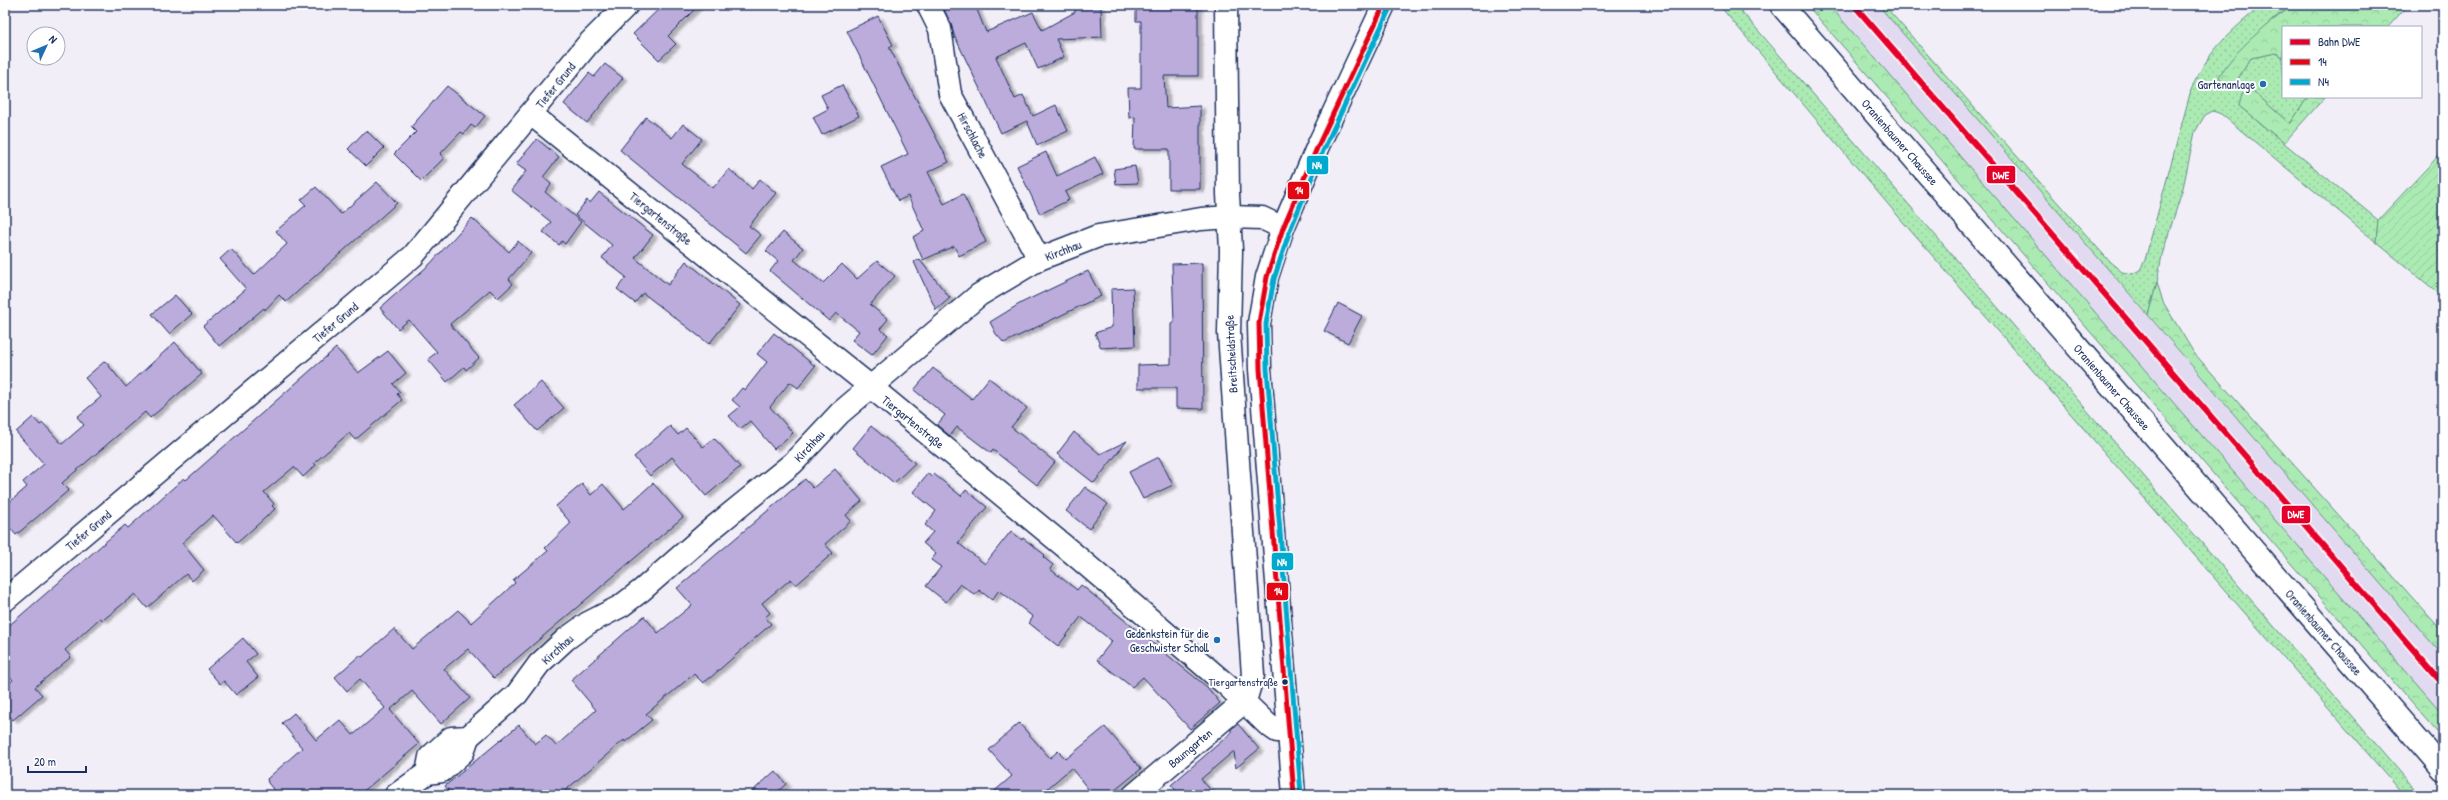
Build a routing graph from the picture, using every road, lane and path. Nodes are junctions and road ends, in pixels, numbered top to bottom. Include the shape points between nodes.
1 (627, 5) edge
2 (928, 5) edge
3 (1226, 5) edge
4 (1384, 5) edge
5 (1781, 5) edge
6 (531, 114) junction
7 (1229, 217) junction
8 (1283, 228) junction
9 (1039, 259) junction
10 (871, 387) junction
11 (5, 600) edge
12 (1245, 701) junction
13 (1289, 731) junction
14 (2443, 769) edge
15 (396, 795) edge
16 (1134, 795) edge
17 (1294, 795) edge

1 - 6 street, Tiefer Grund via 588,44
2 - 9 street, Hirschlache via 940,29 950,94
3 - 7 street, Breitscheidstraße
4 - 8 street via 1317,148
5 - 14 street, Oranienbaumer Chaussee
6 - 10 street, Tiergartenstraße
6 - 11 street, Tiefer Grund via 413,256
7 - 8 street, Kirchhau via 1262,218
7 - 9 street, Kirchhau via 1201,219 1098,236
7 - 12 street, Breitscheidstraße via 1229,334 1253,675
8 - 13 street via 1267,277 1259,323 1260,369
9 - 10 street, Kirchhau via 979,295
10 - 12 street, Tiergartenstraße via 1075,555
10 - 15 street, Kirchhau via 840,413 793,463 642,590 566,639 539,664 509,702 468,737 463,752 442,771 427,773
12 - 13 street, Tiergartenstraße via 1266,724 1277,731
12 - 16 street, Baumgarten
13 - 17 street

